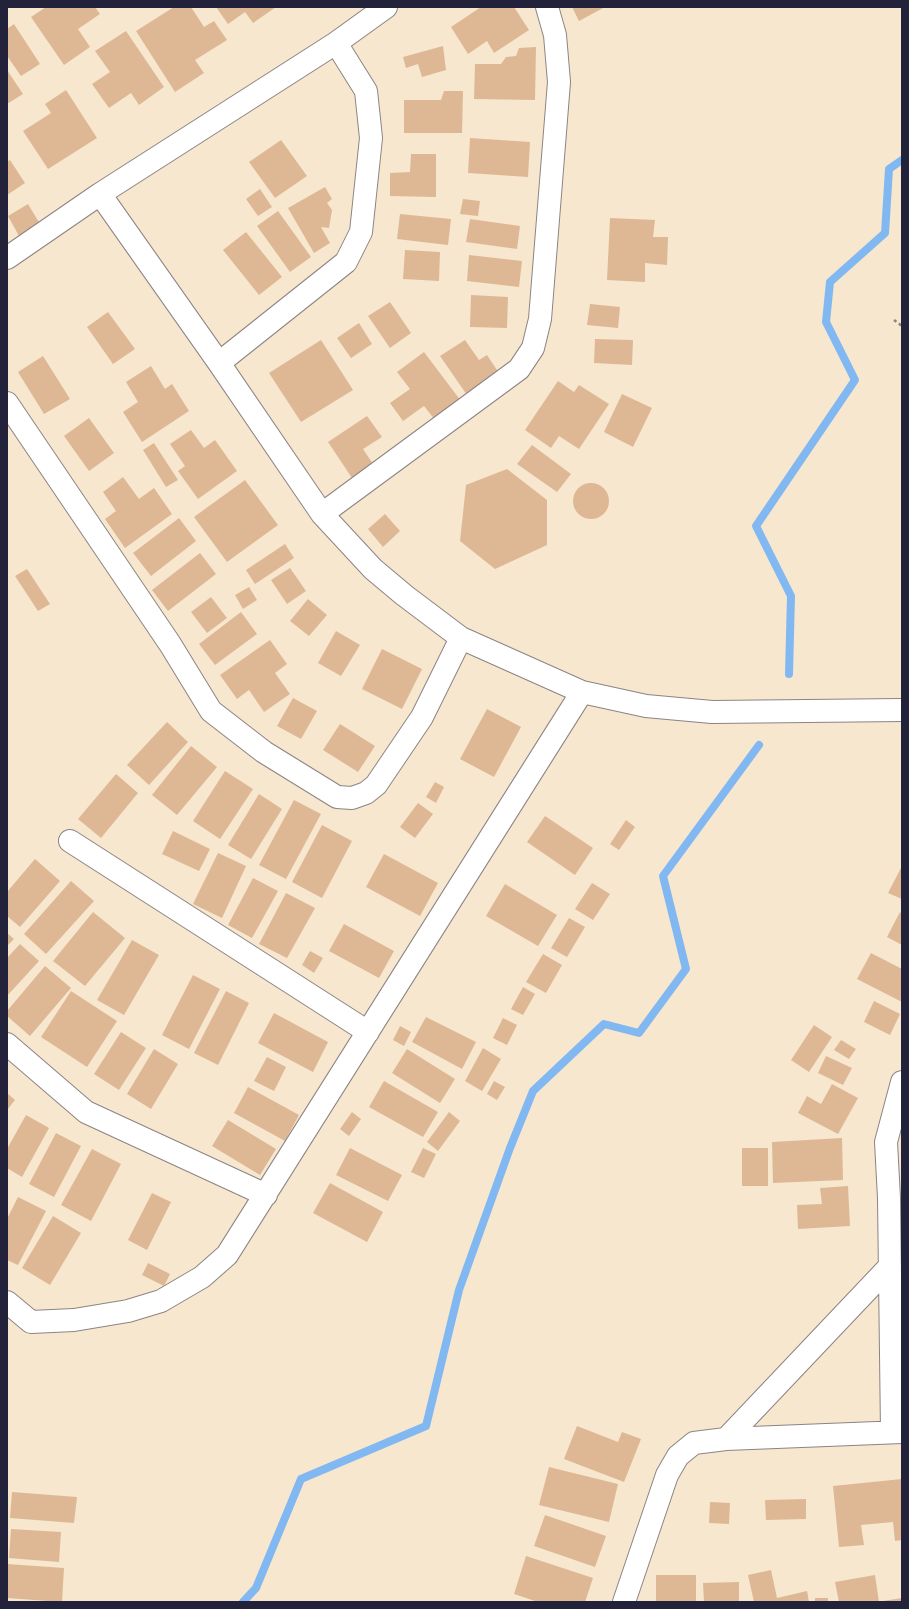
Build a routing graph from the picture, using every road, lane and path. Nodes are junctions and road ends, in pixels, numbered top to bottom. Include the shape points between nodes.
1 (386, 7) edge
2 (547, 7) edge
3 (336, 42) junction
4 (100, 194) junction
5 (7, 258) edge
6 (894, 320) dead end
7 (902, 326) edge
8 (218, 363) junction
9 (7, 403) edge
10 (322, 514) junction
11 (461, 638) junction
12 (582, 692) junction
13 (902, 710) edge
14 (70, 841) dead end
15 (368, 1032) junction
16 (7, 1044) edge
17 (902, 1082) edge
18 (266, 1195) junction
19 (895, 1198) edge
20 (890, 1266) junction
21 (7, 1302) edge
22 (897, 1432) edge
23 (726, 1439) junction
24 (624, 1602) edge

1 - 3 street
2 - 10 street via 555,35 559,82 540,319 533,348 519,369
3 - 4 street
3 - 8 street via 366,91 371,138 361,232 346,262
4 - 5 street
4 - 8 street
6 - 7 path
8 - 10 street
9 - 11 street via 170,644 212,711 264,752 337,797 352,798 366,793 376,785 422,717
10 - 11 street via 373,569
11 - 12 street
12 - 13 street via 646,706 712,712
12 - 15 street
14 - 15 street
15 - 18 street
16 - 18 street via 86,1112
17 - 19 street via 886,1142
18 - 21 street via 227,1255 202,1277 161,1300 128,1311 82,1319 31,1322
19 - 20 street
20 - 22 street
20 - 23 street
22 - 23 street
23 - 24 street via 694,1443 678,1456 667,1475

